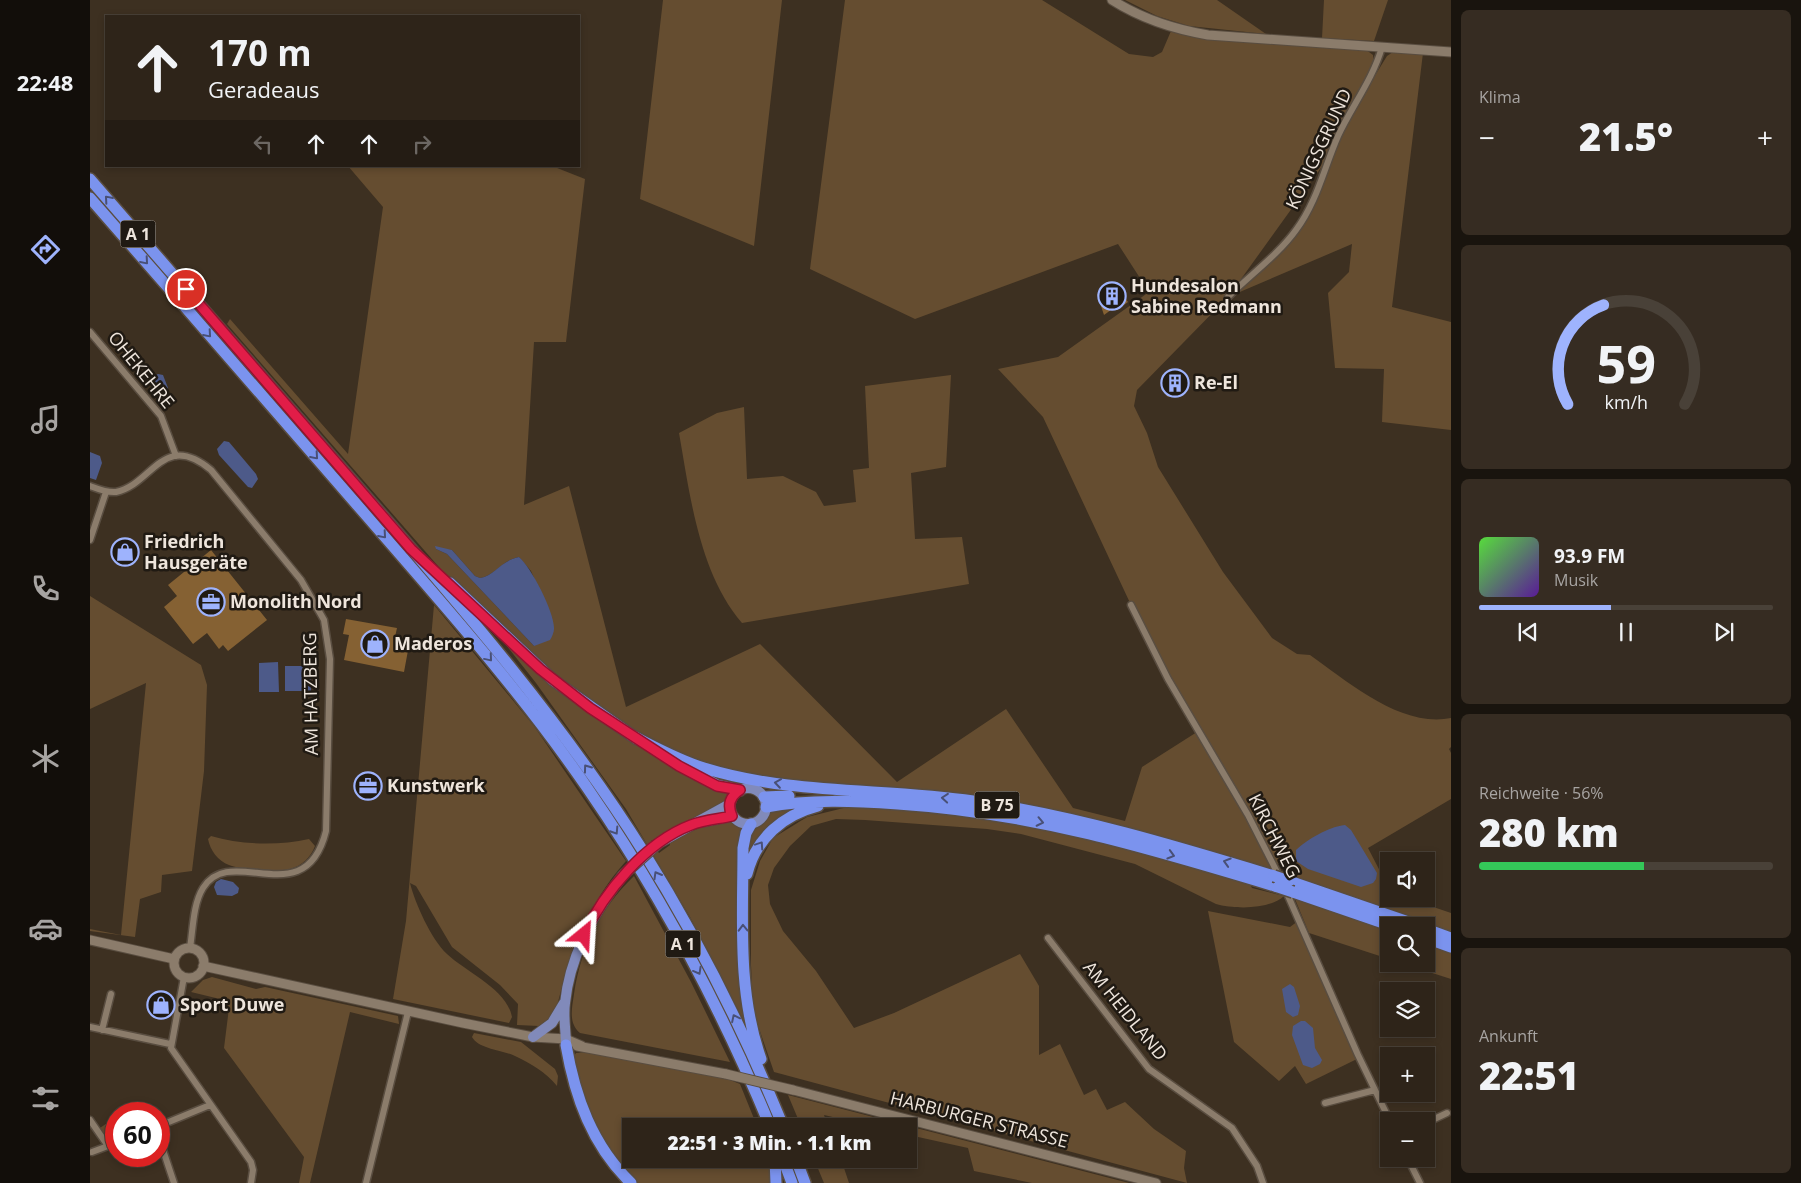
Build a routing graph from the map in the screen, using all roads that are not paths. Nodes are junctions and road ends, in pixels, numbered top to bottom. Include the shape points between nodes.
1 (1112, 0) edge
2 (1378, 47) junction
3 (1451, 52) edge
4 (90, 179) edge
5 (90, 198) edge
6 (1228, 297) dead end
7 (90, 332) edge
8 (176, 456) junction
9 (90, 486) edge
10 (106, 492) junction
11 (90, 540) edge
12 (411, 549) junction
13 (1131, 605) dead end
14 (631, 735) junction
15 (740, 790) junction
16 (879, 794) junction
17 (765, 802) junction
18 (887, 803) junction
19 (730, 804) junction
20 (732, 816) junction
21 (691, 824) junction
22 (751, 824) junction
23 (743, 908) junction
24 (1394, 917) edge
25 (1380, 922) edge
26 (1435, 932) edge
27 (1048, 938) dead end
28 (1451, 938) edge
29 (90, 940) edge
30 (1435, 941) edge
31 (1451, 947) edge
32 (190, 948) junction
33 (174, 960) junction
34 (203, 966) junction
35 (184, 977) junction
36 (111, 994) dead end
37 (565, 1002) junction
38 (408, 1012) junction
39 (90, 1027) edge
40 (102, 1030) junction
41 (533, 1037) junction
42 (566, 1042) junction
43 (170, 1044) junction
44 (1375, 1090) junction
45 (1325, 1103) dead end
46 (210, 1105) junction
47 (1386, 1112) edge
48 (1447, 1112) dead end
49 (767, 1118) edge
50 (780, 1118) edge
51 (782, 1118) edge
52 (1435, 1118) edge
53 (90, 1120) edge
54 (170, 1121) edge
55 (105, 1142) edge
56 (105, 1147) edge
57 (92, 1152) dead end
58 (169, 1167) edge
59 (1412, 1167) edge
60 (775, 1168) edge
61 (786, 1168) edge
62 (799, 1168) edge
63 (174, 1183) edge
64 (251, 1183) edge
65 (366, 1183) edge
66 (631, 1183) edge
67 (776, 1183) edge
68 (792, 1183) edge
69 (805, 1183) edge
70 (1156, 1183) edge
71 (1263, 1183) edge
72 (1420, 1183) edge

1 - 2 street via 1154,22 1191,32
2 - 3 street
2 - 6 street, KÖNIGSGRUND via 1378,63 1339,134 1315,198 1303,220 1288,240
12 -> 4 highway, A 1
5 -> 49 highway, A 1 via 433,592 542,724 648,881 734,1043
7 - 8 street, OHEKEHRE via 161,416
8 - 10 street via 153,466 129,486 117,492
8 - 32 street, AM HATZBERG via 195,459 211,470 301,580 324,620 330,659 326,831 320,848 309,864 288,874 234,871 210,880 200,894
9 - 10 street
10 - 11 street
12 - 14 highway via 553,680
50 -> 12 highway, A 1 via 720,987 644,852 550,716
13 - 44 street, KIRCHWEG via 1168,679 1274,863
14 - 15 highway via 695,775 724,788
16 -> 14 highway via 724,774 685,762
15 - 17 main road, B 75 via 752,788
15 - 19 main road via 732,796
16 - 17 highway, B 75
24 -> 16 highway, B 75, bridge via 1274,876 1043,812 949,798
17 - 18 highway, B 75
17 - 22 main road via 763,817
23 -> 18 highway via 752,858 780,823 796,813 821,805
18 -> 25 highway, B 75, bridge via 984,812 1037,821 1136,845 1278,887
19 - 20 main road
19 - 21 main road
20 - 21 main road
20 - 22 main road via 740,823
21 - 37 main road, bridge via 659,844 623,875 590,921 574,962
22 - 23 highway via 744,840
51 -> 23 highway via 749,1016
26 - 28 highway
27 - 71 street, AM HEIDLAND via 1149,1069 1232,1128 1257,1166
29 - 33 street
30 - 31 highway
32 - 33 street via 181,950
32 - 34 street via 202,956
33 - 35 street via 177,972
34 - 35 street via 194,976
34 - 38 street, HARBURGER STRASSE
35 - 43 street
36 - 40 street
37 - 41 main road via 552,1023
37 - 42 main road
38 - 41 street, HARBURGER STRASSE
38 - 65 street
39 - 40 street
40 - 43 street
41 - 42 street, HARBURGER STRASSE
42 - 66 highway via 581,1108 604,1149
42 - 70 street, HARBURGER STRASSE, bridge via 793,1090
43 - 46 street
44 - 45 street
44 - 47 street, KIRCHWEG
46 - 54 street
46 - 64 street via 251,1162
48 - 52 street
53 - 55 street
56 - 57 street
58 - 63 street
59 - 72 street
60 - 67 highway
61 - 68 highway
62 - 69 highway

